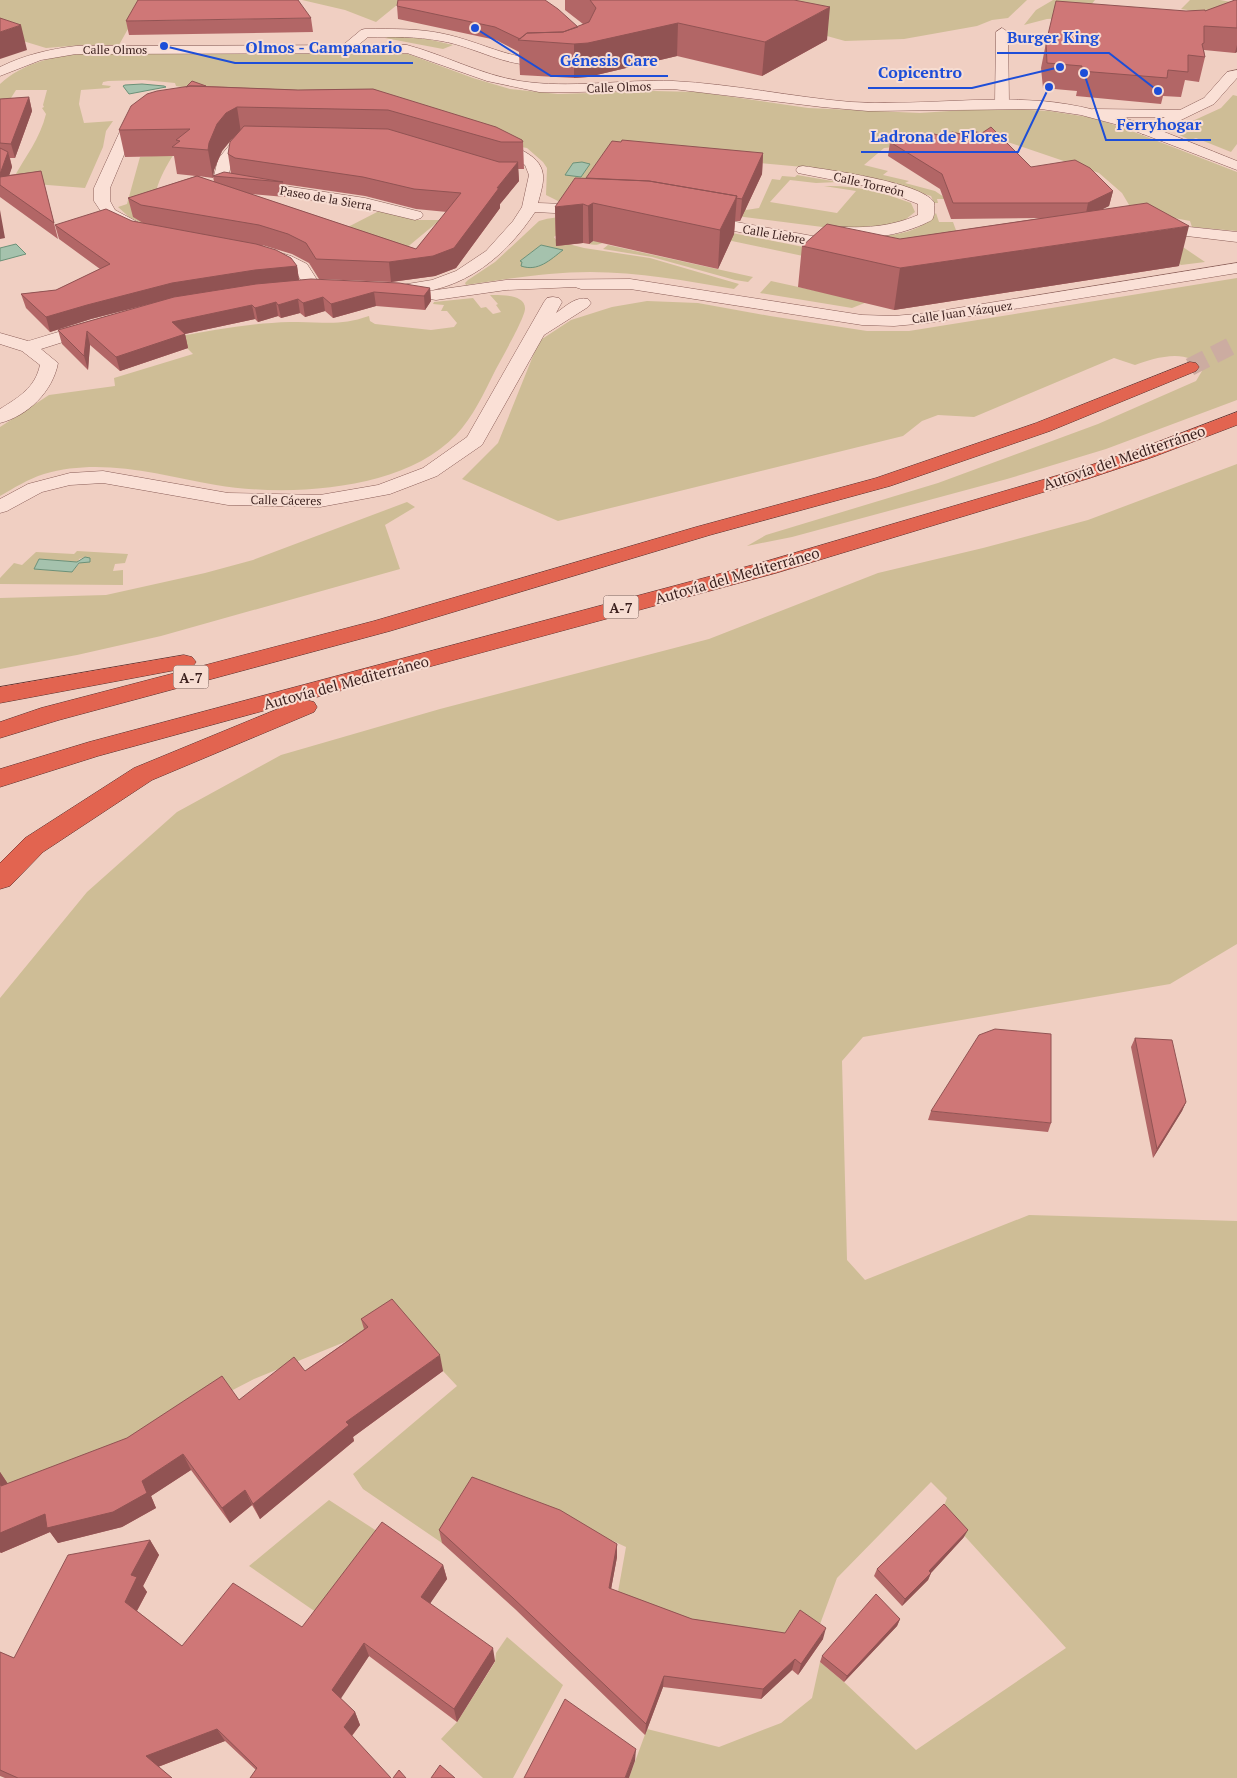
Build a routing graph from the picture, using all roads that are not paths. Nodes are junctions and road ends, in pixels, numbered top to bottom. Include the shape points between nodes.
1 (1002, 32) dead end
2 (347, 48) junction
3 (570, 57) edge
4 (0, 72) edge
5 (1237, 74) edge
6 (1002, 104) junction
7 (159, 111) edge
8 (1188, 112) junction
9 (1093, 113) junction
10 (1147, 131) junction
11 (276, 139) edge
12 (476, 140) edge
13 (1237, 166) edge
14 (803, 170) dead end
15 (518, 175) edge
16 (536, 175) junction
17 (530, 207) junction
18 (609, 210) edge
19 (415, 215) dead end
20 (678, 217) edge
21 (698, 220) junction
22 (1133, 226) edge
23 (152, 232) edge
24 (1237, 237) edge
25 (244, 248) edge
26 (860, 248) edge
27 (1237, 268) edge
28 (576, 284) junction
29 (294, 287) edge
30 (488, 289) junction
31 (687, 292) junction
32 (551, 300) junction
33 (585, 301) junction
34 (114, 320) edge
35 (533, 335) junction
36 (0, 338) edge
37 (28, 348) junction
38 (1190, 367) tunnel mouth
39 (0, 417) edge
40 (1237, 418) edge
41 (0, 507) edge
42 (382, 626) junction
43 (411, 664) junction
44 (0, 695) edge
45 (0, 730) edge
46 (0, 778) edge
47 (0, 879) edge

1 - 6 street
2 - 3 street via 365,33 418,33 530,62
2 - 4 street, Calle Olmos via 76,50 38,56
2 - 6 street, Calle Olmos via 407,49 522,86 706,87 852,106
5 - 8 street via 1232,75 1209,101
6 - 9 street, Calle Olmos via 1059,106
7 - 23 street via 128,129 102,188 102,201 110,213 133,227
8 - 9 street
8 - 10 street
9 - 10 street, Calle Olmos
10 - 13 street, Calle Olmos
11 - 19 street, Paseo de la Sierra via 242,139 225,160 221,176 234,183 365,203
12 - 16 street via 513,152 531,163
14 - 21 street, Calle Torreón via 916,195 926,202 926,217 910,226 883,232 849,233
15 - 16 street
16 - 17 street
17 - 18 street
17 - 30 street via 492,254 462,274 435,285 393,290 435,295
20 - 21 street, Calle Liebre
21 - 26 street, Calle Liebre
22 - 24 street
25 - 29 street via 285,259 301,268 321,287
27 - 31 street, Calle Juan Vázquez via 894,321 862,320
28 - 30 street via 506,285
28 - 31 street, Calle Juan Vázquez via 630,284
28 - 32 street, Calle Cáceres via 550,288 546,294
28 - 33 street via 592,290 593,296
30 - 32 street via 520,290
31 - 33 street, Calle Juan Vázquez via 632,293
32 - 33 street via 567,304
32 - 35 street, Calle Cáceres
33 - 35 street, Calle Cáceres
34 - 37 street
35 - 41 street, Calle Cáceres via 475,441 430,472 383,490 320,501 228,499 103,477 70,479 35,488
36 - 37 street
37 - 39 street via 49,363 48,375 42,388
38 - 42 highway, A-7 via 1043,427 883,482 703,531
40 - 43 highway, Autovía del Mediterráneo / A-7 via 1083,474 768,568
42 - 44 highway
42 - 45 highway, A-7
43 - 46 highway, Autovía del Mediterráneo / A-7 via 89,750
43 - 47 highway via 143,774 34,845

